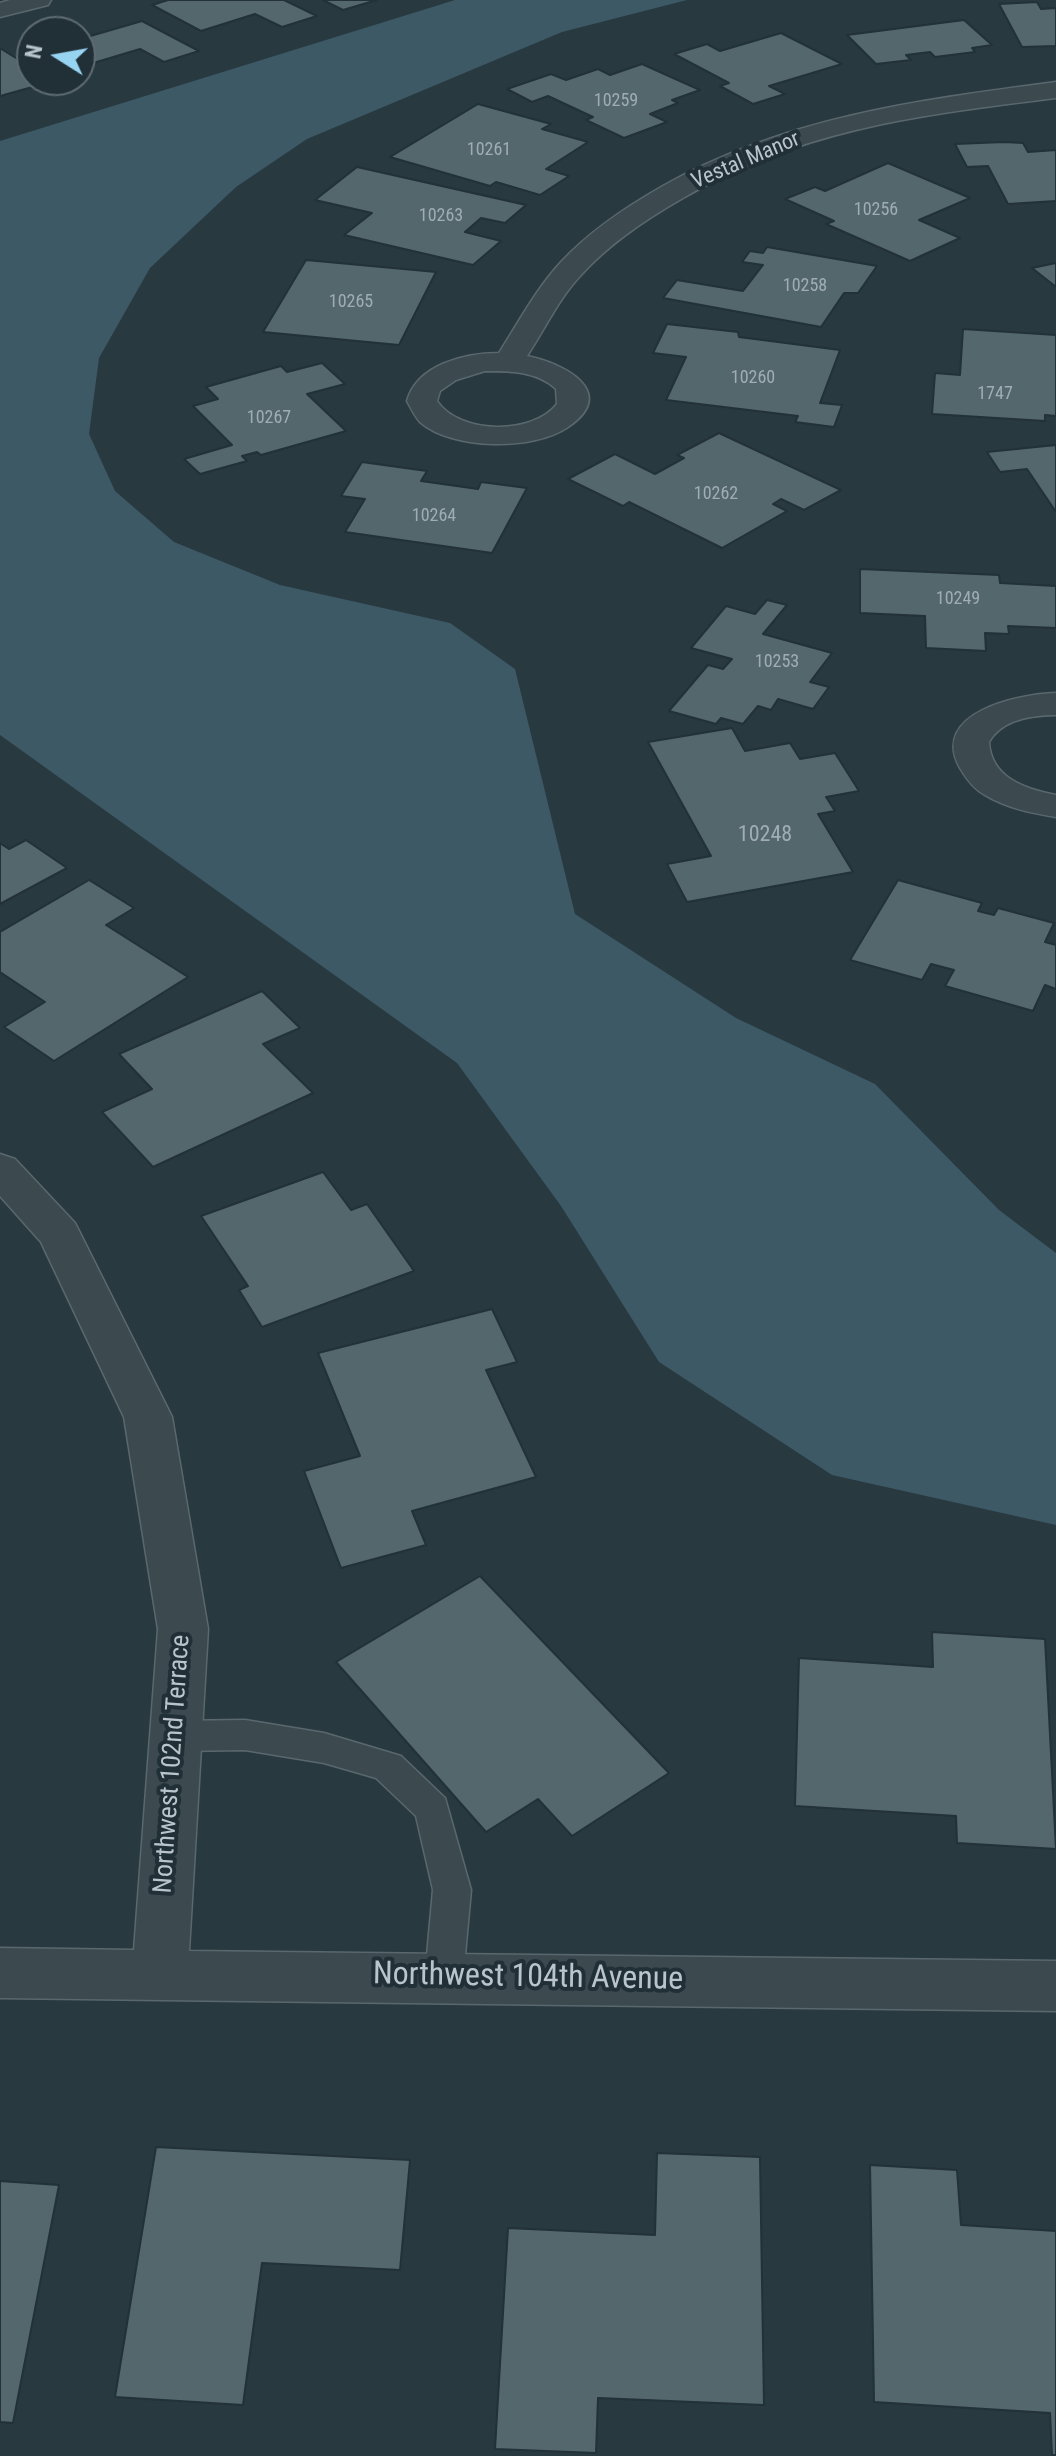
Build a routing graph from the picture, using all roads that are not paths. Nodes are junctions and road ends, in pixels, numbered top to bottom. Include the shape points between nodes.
1 (39, 0) edge
2 (0, 10) edge
3 (1056, 90) edge
4 (508, 362) dead end
5 (1056, 704) edge
6 (1056, 806) edge
7 (0, 1169) edge
8 (176, 1736) junction
9 (0, 1973) edge
10 (160, 1973) junction
11 (444, 1977) junction
12 (1056, 1986) edge

1 - 2 street
3 - 4 street, Vestal Manor via 942,104 826,127 730,163 636,211 571,267
5 - 6 street via 1024,705 983,724 974,738 973,756 982,774 1002,789
7 - 8 street, Northwest 102nd Terrace via 59,1234 148,1417 183,1629
8 - 10 street, Northwest 102nd Terrace
8 - 11 lane via 245,1735 324,1748 388,1767 432,1809 452,1890
9 - 10 street, Northwest 104th Avenue
10 - 11 street, Northwest 104th Avenue
11 - 12 street, Northwest 104th Avenue

